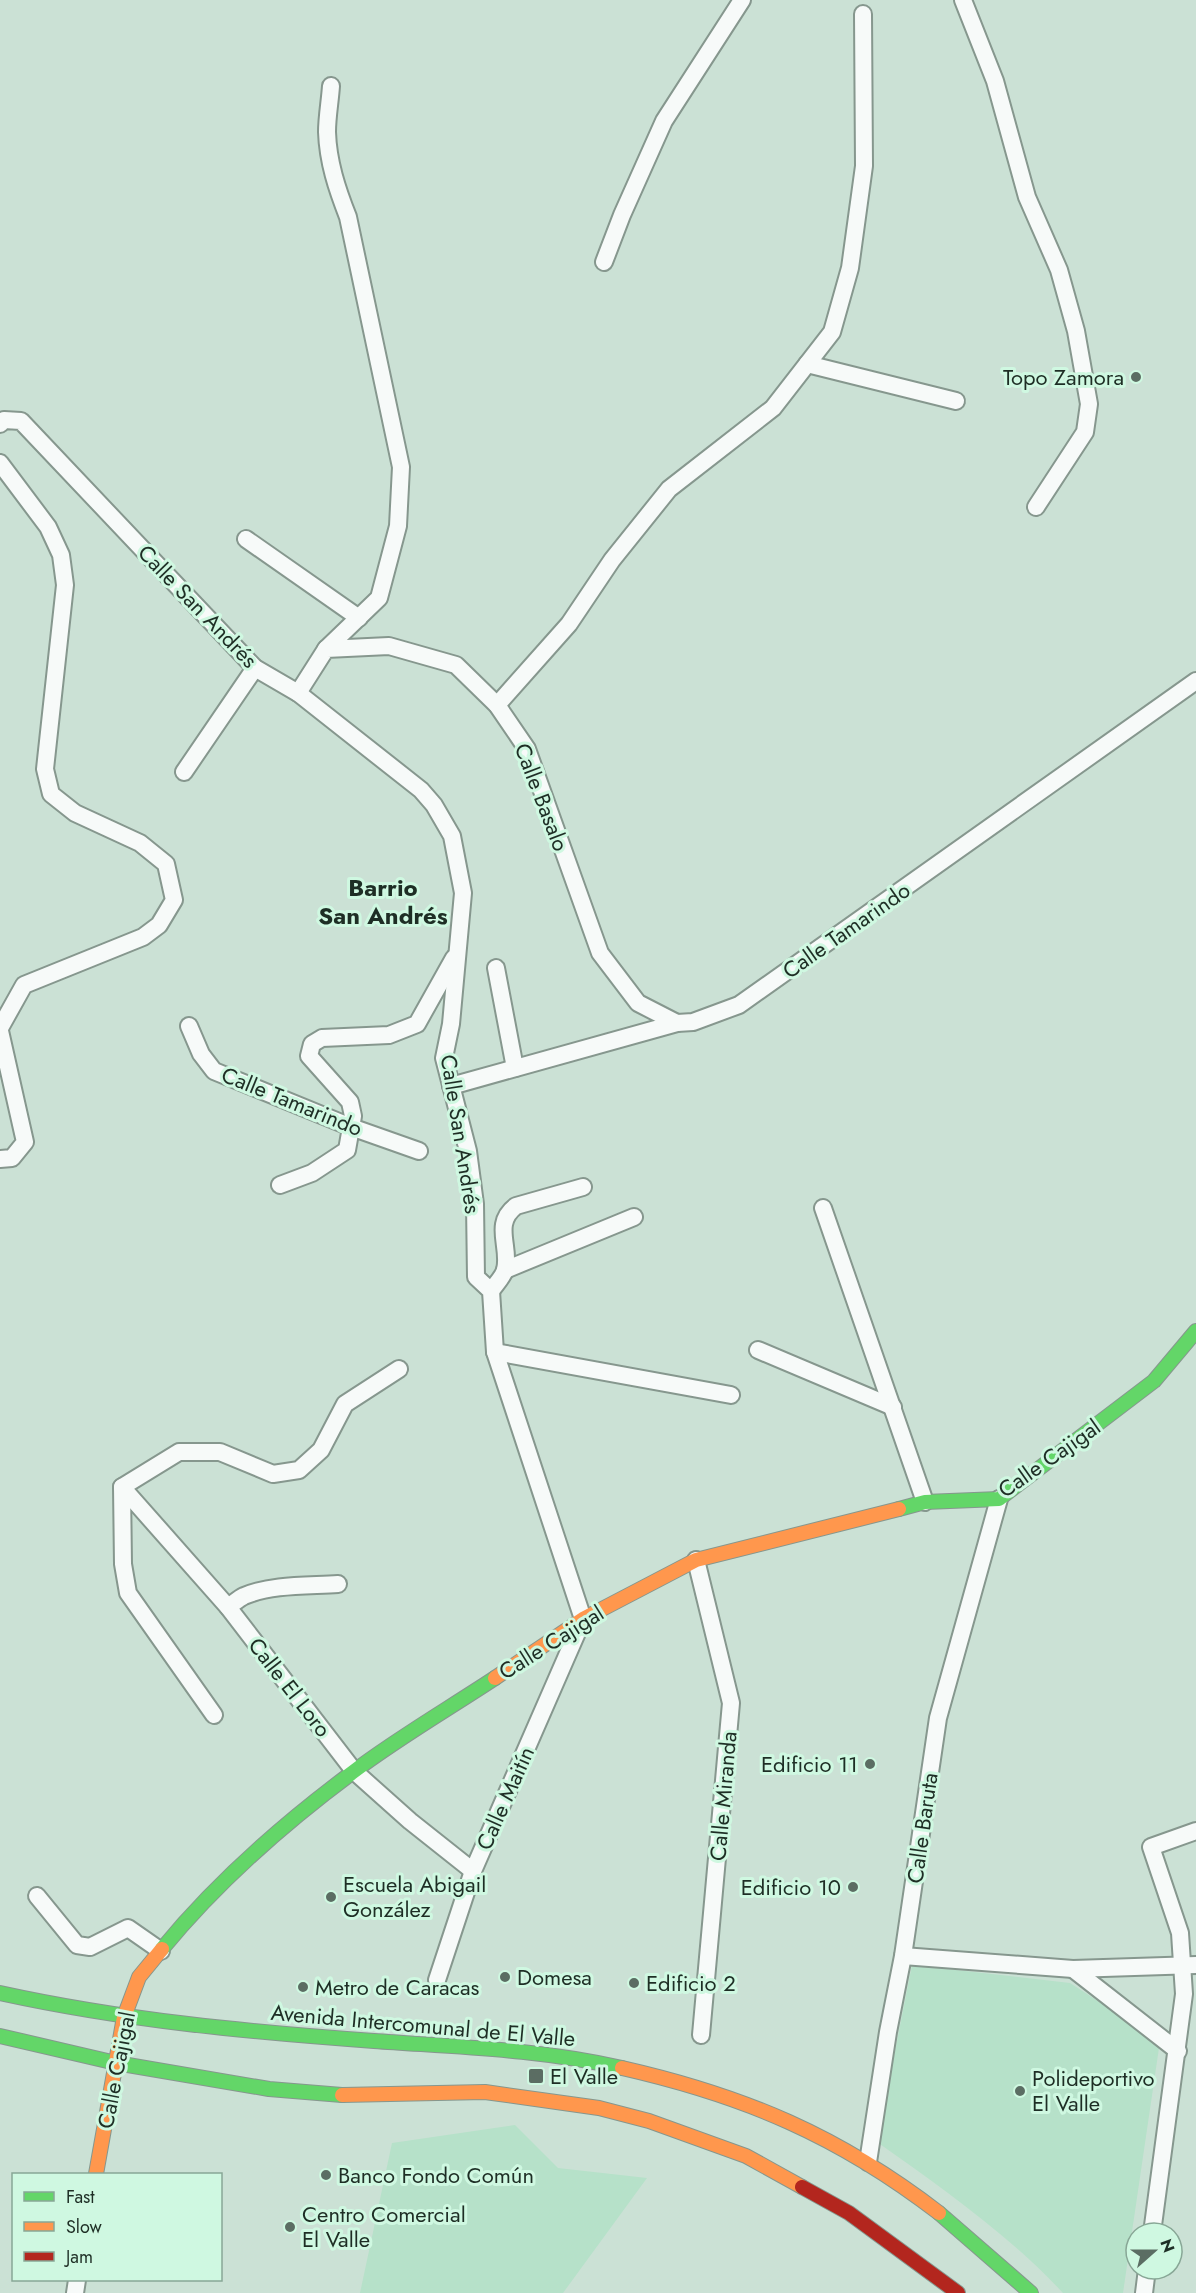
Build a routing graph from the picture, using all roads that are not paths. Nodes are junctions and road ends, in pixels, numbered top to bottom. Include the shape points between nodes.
1 (742, 0) edge
2 (963, 0) edge
3 (863, 14) dead end
4 (331, 86) dead end
5 (604, 262) dead end
6 (807, 364) junction
7 (956, 401) dead end
8 (0, 424) edge
9 (0, 463) edge
10 (1036, 507) dead end
11 (246, 539) dead end
12 (358, 618) junction
13 (326, 649) junction
14 (255, 668) junction
15 (1196, 681) edge
16 (298, 693) junction
17 (497, 705) junction
18 (184, 772) dead end
19 (456, 955) junction
20 (496, 968) dead end
21 (677, 1023) junction
22 (189, 1026) dead end
23 (0, 1030) edge
24 (515, 1068) junction
25 (451, 1086) junction
26 (351, 1127) junction
27 (419, 1151) dead end
28 (0, 1159) edge
29 (280, 1185) dead end
30 (583, 1186) dead end
31 (823, 1208) dead end
32 (634, 1217) dead end
33 (505, 1270) junction
34 (491, 1291) junction
35 (1196, 1331) edge
36 (758, 1350) dead end
37 (495, 1352) junction
38 (399, 1369) dead end
39 (731, 1395) dead end
40 (893, 1407) junction
41 (122, 1487) junction
42 (999, 1498) junction
43 (925, 1502) junction
44 (696, 1560) junction
45 (338, 1584) dead end
46 (228, 1607) junction
47 (583, 1619) junction
48 (214, 1715) dead end
49 (354, 1771) junction
50 (1196, 1831) edge
51 (473, 1871) junction
52 (37, 1896) dead end
53 (161, 1951) junction
54 (903, 1956) junction
55 (1189, 1965) edge
56 (1073, 1969) junction
57 (437, 1980) dead end
58 (0, 1993) edge
59 (124, 2017) junction
60 (701, 2035) dead end
61 (0, 2036) edge
62 (1178, 2051) junction
63 (116, 2063) junction
64 (868, 2162) junction
65 (96, 2173) edge
66 (1154, 2221) edge
67 (958, 2293) edge
68 (1031, 2293) edge

1 - 5 street via 664,121
2 - 10 street via 995,81 1027,197 1059,270 1076,331 1089,404 1085,432
3 - 6 street via 864,166 850,268 832,333
4 - 12 street via 327,132 331,165 348,218 401,467 398,526 379,598
6 - 7 street
6 - 17 street via 773,408 669,489 612,560 569,624
8 - 14 street, Calle San Andrés via 3,420 21,421
9 - 23 street via 48,527 61,555 65,585 45,769 51,794 75,813 140,843 166,864 174,900 159,925 143,938 24,985
11 - 12 street
12 - 13 street
13 - 16 street
13 - 17 street, Calle Basalo via 389,646 456,665
14 - 16 street, Calle San Andrés
14 - 18 street
15 - 21 street, Calle Tamarindo via 739,1005 693,1022
16 - 19 street, Calle San Andrés via 421,790 445,822 454,843 463,893
17 - 21 street, Calle Basalo via 527,748 600,953 638,1003
19 - 25 street, Calle San Andrés via 451,1024 444,1058
19 - 26 street via 417,1024 389,1035 322,1038 312,1044 309,1056 350,1102
20 - 24 street
21 - 24 street, Calle Tamarindo
22 - 26 street, Calle Tamarindo via 214,1071
23 - 28 street via 25,1142 12,1158
24 - 25 street, Calle Tamarindo
25 - 34 street, Calle San Andrés via 468,1151 475,1204 476,1277
26 - 27 street, Calle Tamarindo
26 - 29 street via 348,1150 312,1173
30 - 33 street via 516,1206 509,1212 504,1221
31 - 40 street
32 - 33 street
33 - 34 street
34 - 37 street, Calle San Andrés
35 - 42 main road, Calle Cajigal via 1154,1381
36 - 40 street
37 - 39 street
37 - 47 street, Calle San Andrés
38 - 41 street via 345,1404 321,1450 299,1470 273,1474 220,1452 179,1452
40 - 43 street
41 - 46 street, Calle El Loro
41 - 48 street via 123,1564 128,1593
42 - 43 main road, Calle Cajigal
42 - 54 street, Calle Baruta via 938,1718
43 - 44 main road, Calle Cajigal
44 - 47 main road, Calle Cajigal
44 - 60 street, Calle Miranda via 731,1703
45 - 46 street via 261,1591 243,1596
46 - 49 street, Calle El Loro
47 - 49 main road, Calle Cajigal
47 - 51 street, Calle Maitín
49 - 51 street, Calle El Loro
49 - 53 main road, Calle Cajigal via 275,1834 194,1910
50 - 55 street via 1151,1847
51 - 57 street, Calle Maitín
52 - 53 street via 78,1945 90,1947 128,1929
53 - 59 main road, Calle Cajigal via 139,1977
54 - 56 street
54 - 64 street, Calle Baruta
55 - 56 street
55 - 62 street
56 - 62 street
58 - 59 main road, Avenida Intercomunal de El Valle
59 - 63 main road, Calle Cajigal
59 - 64 main road, Avenida Intercomunal de El Valle via 530,2052 642,2072 760,2109
61 - 63 main road
62 - 66 street
63 - 65 main road, Calle Cajigal
63 - 67 main road via 269,2089 346,2096 486,2092 599,2108 649,2121 746,2156 849,2212
64 - 68 main road, Avenida Intercomunal de El Valle via 948,2220

